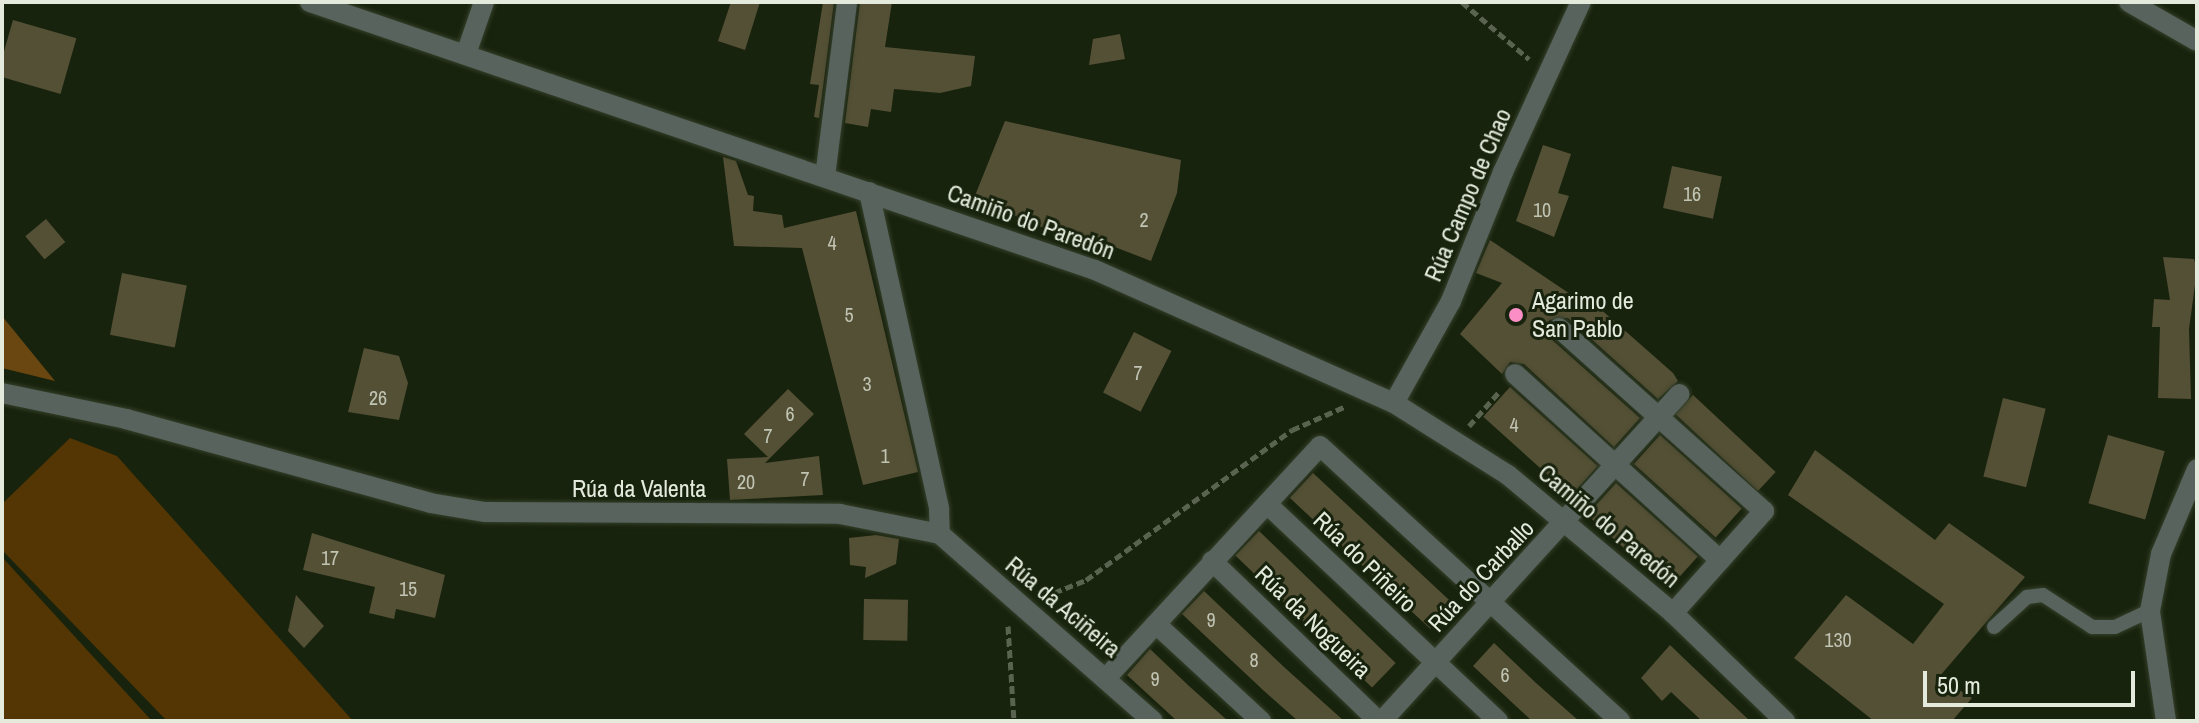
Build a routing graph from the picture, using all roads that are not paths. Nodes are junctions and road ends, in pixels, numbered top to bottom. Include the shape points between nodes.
1 (310, 2) edge
2 (484, 2) edge
3 (847, 2) edge
4 (1581, 2) edge
5 (2129, 2) edge
6 (2197, 41) edge
7 (467, 51) junction
8 (825, 177) junction
9 (869, 192) junction
10 (1559, 328) dead end
11 (1515, 374) dead end
12 (2, 393) edge
13 (1680, 394) dead end
14 (1394, 403) junction
15 (1658, 418) junction
16 (1615, 465) junction
17 (2197, 469) edge
18 (1267, 504) junction
19 (1566, 523) junction
20 (940, 534) junction
21 (1720, 560) junction
22 (1212, 561) junction
23 (1491, 602) junction
24 (2150, 611) junction
25 (1673, 613) junction
26 (1156, 624) junction
27 (1994, 627) dead end
28 (1435, 664) junction
29 (1107, 677) junction
30 (1153, 721) edge
31 (1261, 721) edge
32 (1380, 721) edge
33 (1498, 721) edge
34 (1620, 721) edge
35 (1785, 721) edge
36 (2166, 721) edge

1 - 7 street, Camiño do Paredón
2 - 7 street
3 - 8 street
4 - 14 street, Rúa Campo de Chao via 1451,301
5 - 6 street
7 - 8 street, Camiño do Paredón
8 - 9 street, Camiño do Paredón
9 - 14 street, Camiño do Paredón via 1095,270
9 - 20 street via 939,509
10 - 15 street, Camiño do Paredón
11 - 16 street, Camiño do Paredón
12 - 20 street, Rúa da Valenta via 126,419 430,503 485,512 840,514
13 - 15 street, Rúa do Carballo
14 - 19 street, Camiño do Paredón via 1458,439
15 - 16 street, Rúa do Carballo
15 - 21 street, Camiño do Paredón via 1764,511
16 - 19 street, Rúa do Carballo
16 - 21 street, Camiño do Paredón
17 - 24 street via 2161,554
18 - 22 street
18 - 23 street via 1320,446
18 - 28 street, Rúa do Piñeiro
19 - 23 street, Rúa do Carballo
19 - 25 street, Camiño do Paredón
20 - 29 street, Rúa da Aciñeira
21 - 25 street, Camiño do Paredón
22 - 26 street
22 - 32 street, Rúa da Nogueira
23 - 28 street, Rúa do Carballo
23 - 34 street
24 - 27 lane via 2115,627 2092,627 2043,595 2027,597
24 - 36 street
25 - 35 street, Camiño do Paredón
26 - 29 street
26 - 31 street
28 - 32 street, Rúa do Carballo
28 - 33 street, Rúa do Piñeiro
29 - 30 street, Rúa da Aciñeira

